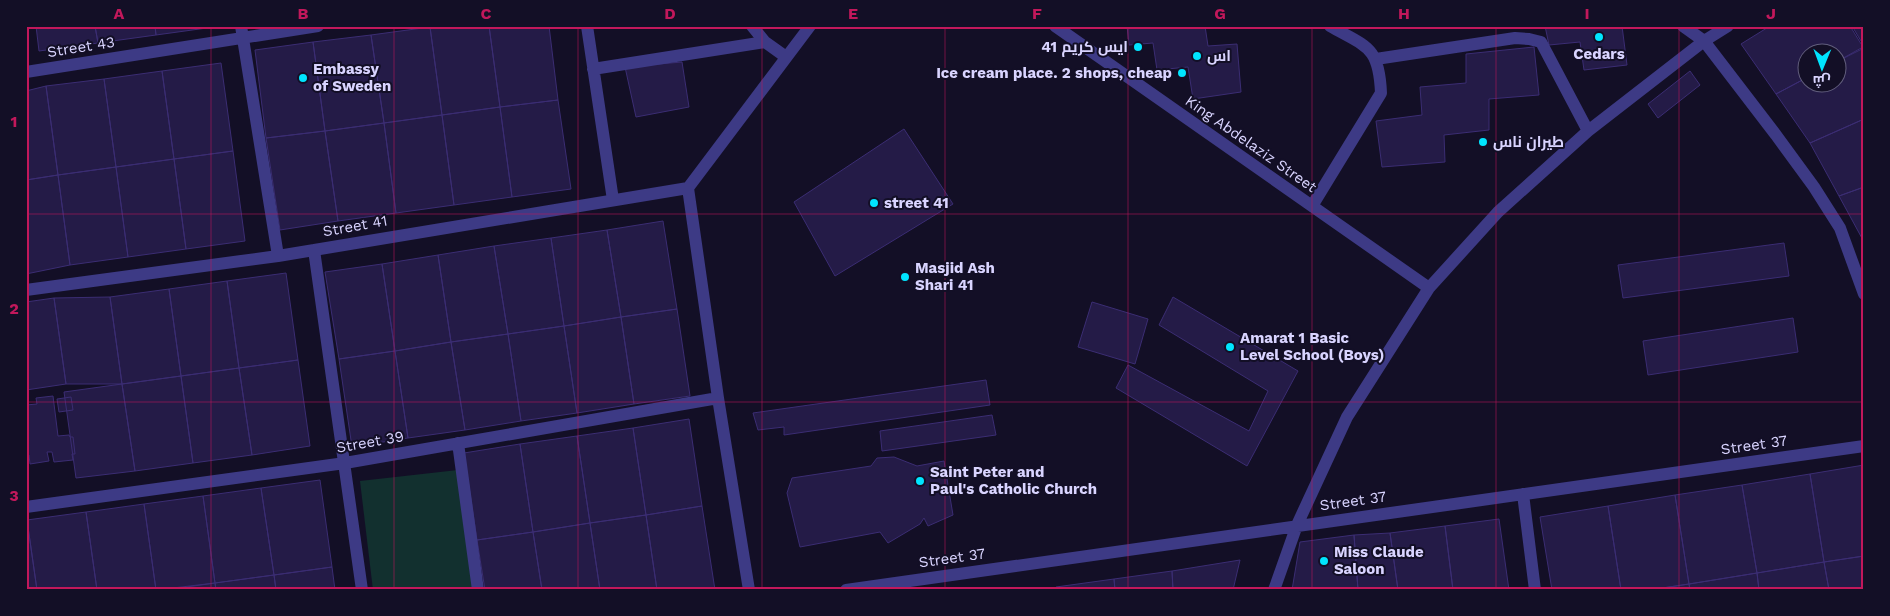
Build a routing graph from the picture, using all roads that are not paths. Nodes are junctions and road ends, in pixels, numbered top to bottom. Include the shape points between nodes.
1 (318, 26) edge
2 (587, 26) edge
3 (752, 26) edge
4 (810, 26) edge
5 (1055, 26) edge
6 (1330, 26) edge
7 (1683, 26) edge
8 (1728, 26) edge
9 (242, 32) edge
10 (1704, 41) junction
11 (765, 42) junction
12 (786, 57) junction
13 (1376, 59) junction
14 (593, 69) junction
15 (26, 72) edge
16 (1588, 131) junction
17 (688, 188) junction
18 (613, 200) junction
19 (1312, 206) junction
20 (314, 250) junction
21 (278, 256) junction
22 (1429, 288) junction
23 (26, 290) edge
24 (1864, 294) edge
25 (718, 398) junction
26 (458, 443) junction
27 (1864, 446) edge
28 (345, 463) junction
29 (1523, 494) junction
30 (26, 506) edge
31 (1297, 525) junction
32 (362, 590) edge
33 (478, 590) edge
34 (750, 590) edge
35 (846, 590) edge
36 (1274, 590) edge
37 (1535, 590) edge

1 - 9 street, Street 43
2 - 14 street
3 - 11 street
4 - 12 street
5 - 19 street, King Abdelaziz Street
6 - 13 street via 1369,48
7 - 10 street
8 - 10 street
9 - 15 street, Street 43
9 - 21 street
10 - 16 street
10 - 24 street via 1814,187 1840,228
11 - 12 street
11 - 14 street
12 - 17 street
13 - 16 street via 1515,38 1541,42
13 - 19 street via 1381,93
14 - 18 street
16 - 22 street via 1498,212
17 - 18 street, Street 41
17 - 25 street
18 - 20 street, Street 41
19 - 22 street, King Abdelaziz Street
20 - 21 street, Street 41
20 - 28 street
21 - 23 street, Street 41
22 - 31 street via 1348,417
25 - 26 street, Street 39
25 - 34 street
26 - 28 street, Street 39
26 - 33 street
27 - 29 street, Street 37
28 - 30 street, Street 39
28 - 32 street
29 - 31 street, Street 37
29 - 37 street
31 - 35 street, Street 37
31 - 36 street

